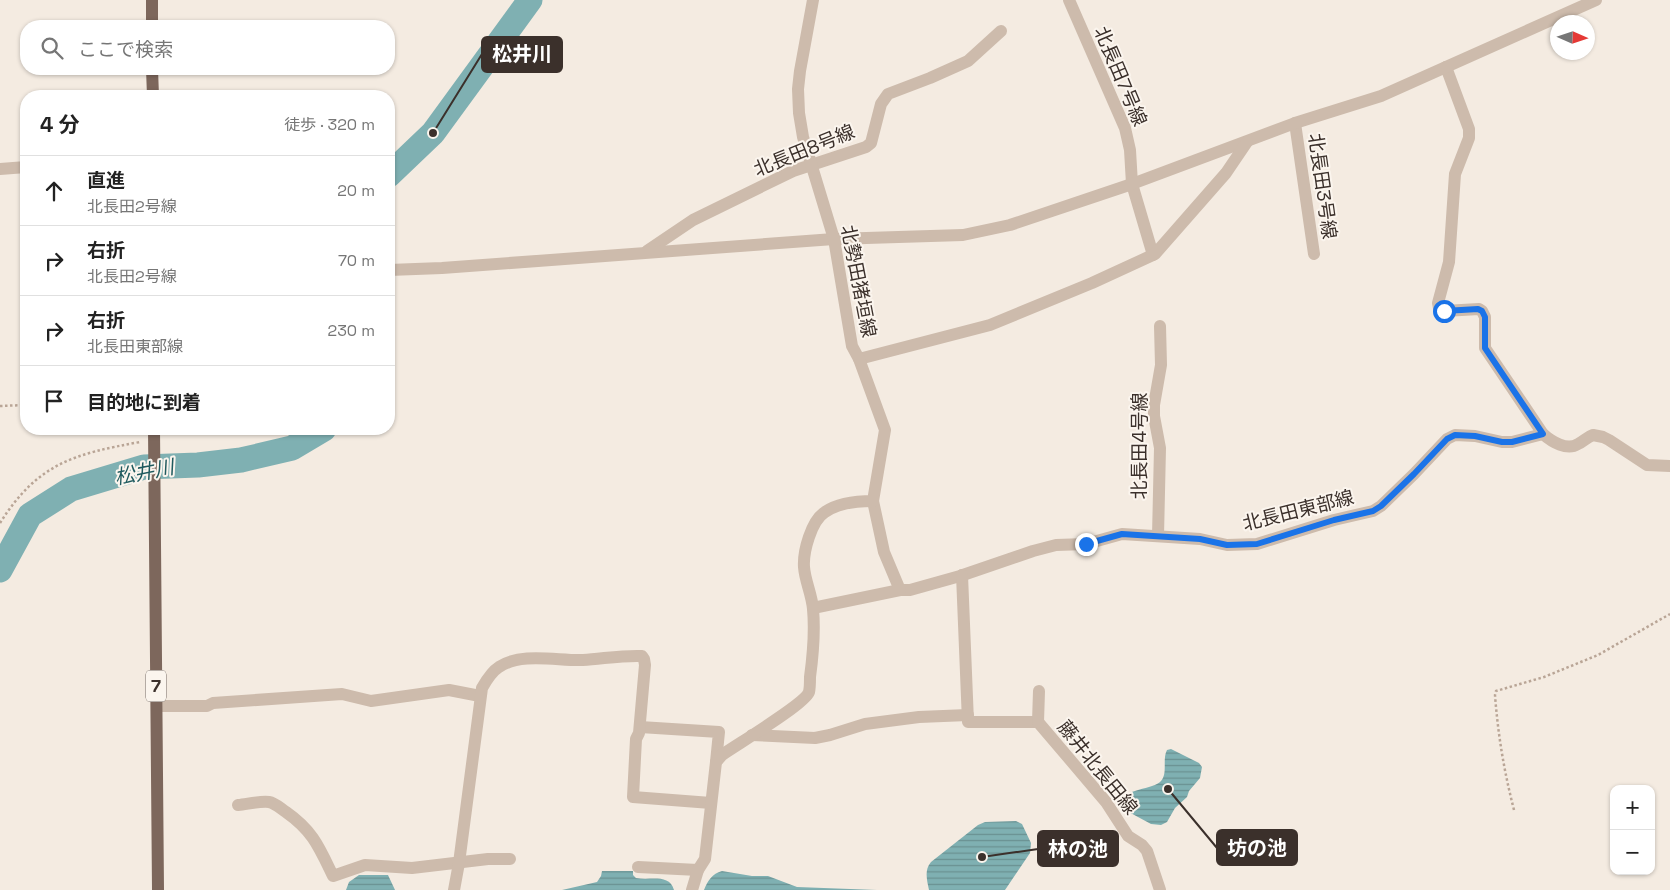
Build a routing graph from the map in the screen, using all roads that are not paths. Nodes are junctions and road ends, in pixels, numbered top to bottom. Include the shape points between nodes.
1 (152, 0) edge
2 (813, 0) edge
3 (1069, 0) edge
4 (1596, 0) edge
5 (152, 20) edge
6 (1002, 31) dead end
7 (1446, 67) junction
8 (152, 75) edge
9 (152, 90) edge
10 (1295, 123) junction
11 (1248, 142) junction
12 (811, 164) junction
13 (20, 167) edge
14 (0, 169) edge
15 (1132, 184) junction
16 (834, 239) junction
17 (645, 253) junction
18 (1314, 254) dead end
19 (1153, 255) junction
20 (395, 270) edge
21 (1160, 326) dead end
22 (859, 359) junction
23 (1543, 434) junction
24 (154, 439) edge
25 (1670, 466) edge
26 (873, 501) junction
27 (1158, 536) junction
28 (962, 575) junction
29 (900, 590) junction
30 (813, 608) junction
31 (1039, 691) dead end
32 (480, 696) junction
33 (157, 706) junction
34 (968, 715) junction
35 (1038, 722) junction
36 (640, 727) junction
37 (752, 735) junction
38 (716, 762) junction
39 (712, 803) junction
40 (238, 805) dead end
41 (510, 859) dead end
42 (459, 863) junction
43 (638, 867) dead end
44 (698, 870) junction
45 (158, 890) edge
46 (454, 890) edge
47 (692, 890) edge
48 (1160, 890) edge

1 - 5 main road
2 - 12 street, 北勢田猪垣線 via 798,89 803,137
3 - 15 street, 北長田7号線 via 1125,128
4 - 7 street
6 - 12 street, 北長田8号線 via 968,61 888,94 881,104 871,143 866,147
7 - 10 street via 1381,96
7 - 23 street via 1469,129 1469,138 1455,174 1449,262 1439,308 1444,311 1482,311 1485,317 1485,348
8 - 9 main road
10 - 11 street
10 - 18 street, 北長田3号線
11 - 15 street
11 - 19 street via 1226,173
12 - 16 street, 北勢田猪垣線
12 - 17 street, 北長田8号線 via 693,220
13 - 14 street
15 - 16 street via 1010,225 963,235
15 - 19 street, 北長田7号線
16 - 17 street
16 - 22 street, 北勢田猪垣線 via 852,346
17 - 20 street
19 - 22 street via 990,325
21 - 27 street, 北長田4号線 via 1161,365 1154,405 1160,448
22 - 26 street, 北勢田猪垣線 via 885,430
23 - 25 street via 1570,447 1593,435 1603,436 1647,465
23 - 27 street, 北長田東部線 via 1512,442 1455,435 1447,439 1373,511 1276,540 1227,545
24 - 33 main road, 7
26 - 29 street via 884,552
26 - 30 street via 840,505 824,512 816,524 804,560
27 - 28 street, 北長田東部線 via 1122,534 1086,544 1056,545
28 - 29 street, 北長田東部線
28 - 34 street
29 - 30 street, 北長田東部線
30 - 37 street via 809,692
31 - 35 street
32 - 33 street via 449,690 371,701 342,694 207,706
32 - 36 street via 482,688 498,667 513,661 642,656
32 - 42 street
33 - 45 main road, 7
34 - 35 street, 藤井北長田線 via 968,722
34 - 37 street via 864,724 815,738
35 - 48 street, 藤井北長田線 via 1106,802 1128,836 1147,851
36 - 38 street via 719,732
36 - 39 street via 636,739 633,798
37 - 38 street via 722,754
38 - 39 street
39 - 44 street via 706,859
40 - 42 street via 273,803 297,820 317,844 333,876 365,865 412,868
41 - 42 street
42 - 46 street
43 - 44 street
44 - 47 street

